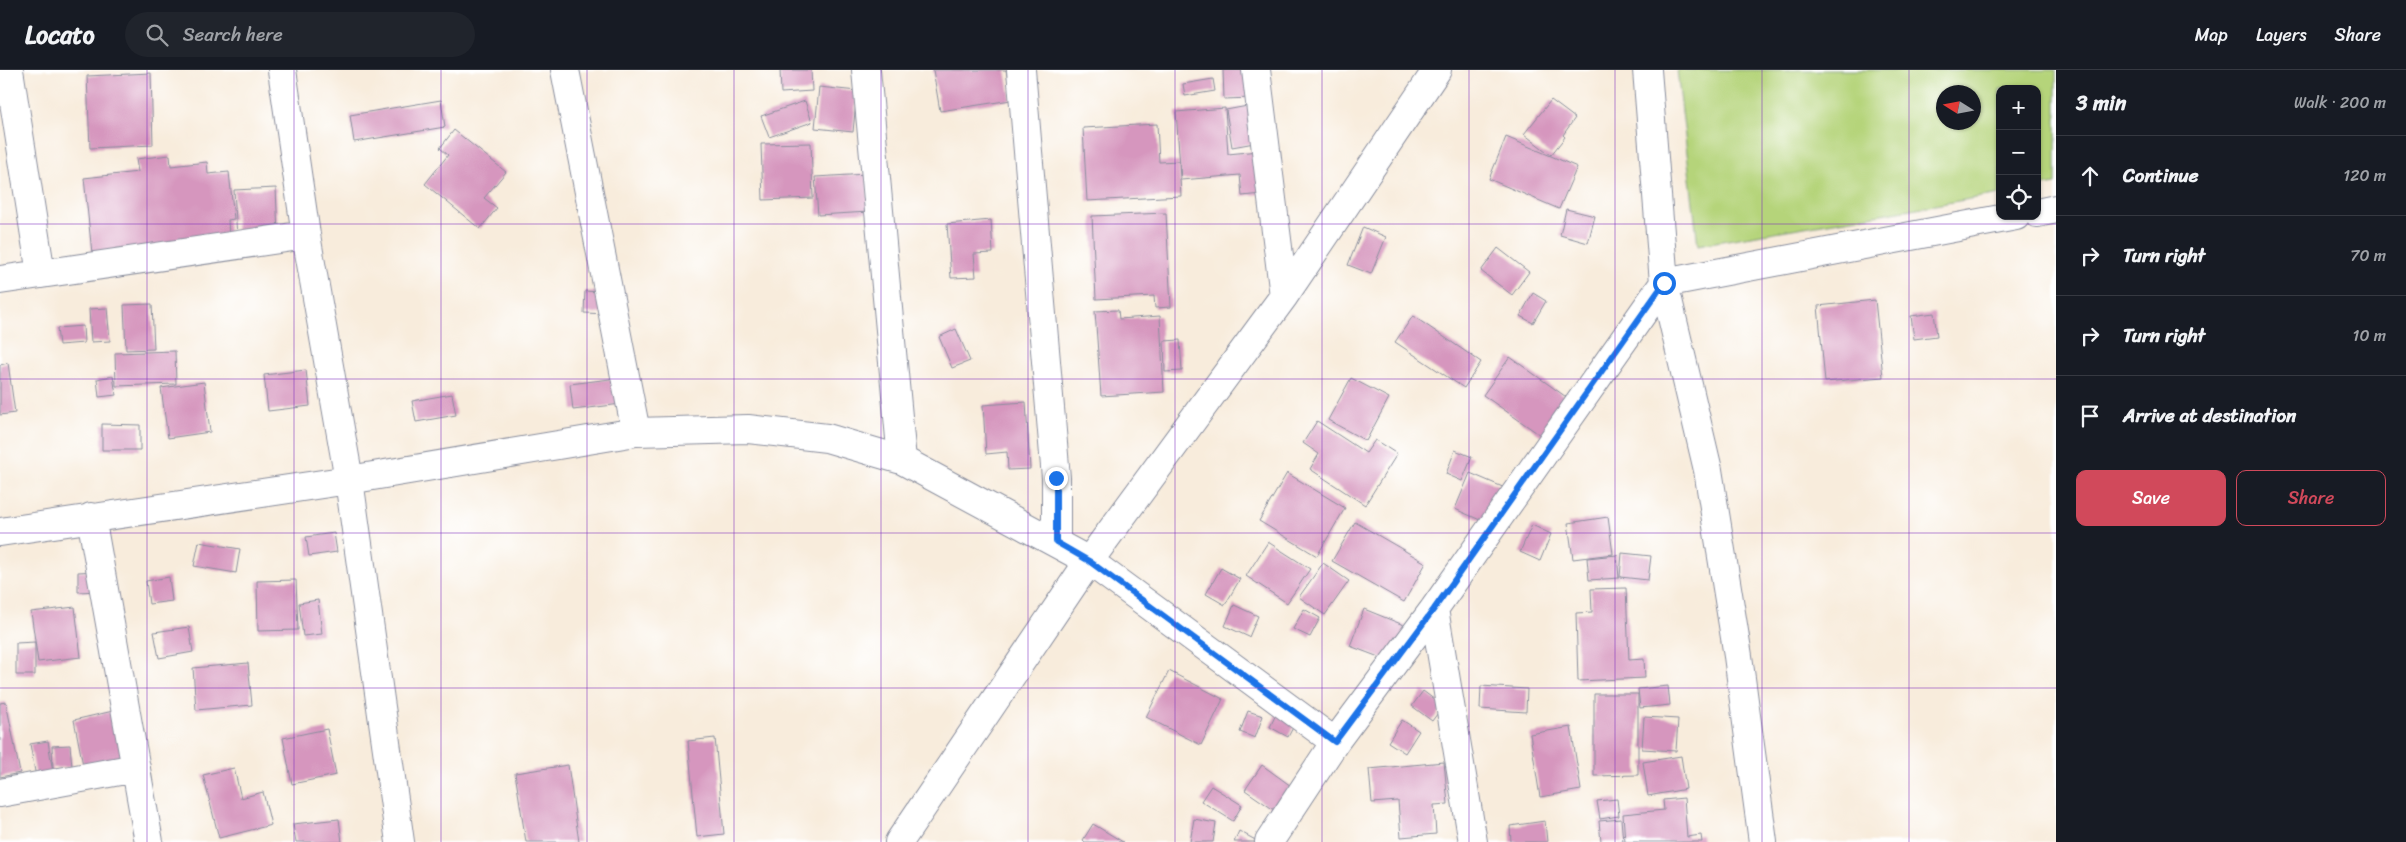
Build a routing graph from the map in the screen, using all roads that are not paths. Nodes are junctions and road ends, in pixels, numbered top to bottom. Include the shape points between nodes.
1 (9, 70) edge
2 (282, 70) edge
3 (565, 70) edge
4 (866, 70) edge
5 (1021, 70) edge
6 (1256, 70) edge
7 (1437, 70) edge
8 (1647, 70) edge
9 (2056, 209) edge
10 (2041, 212) edge
11 (1996, 220) edge
12 (306, 235) junction
13 (41, 274) junction
14 (0, 280) edge
15 (1664, 283) junction
16 (1284, 296) junction
17 (636, 432) junction
18 (902, 460) junction
19 (349, 480) junction
20 (91, 517) junction
21 (0, 532) edge
22 (1056, 542) junction
23 (1089, 561) junction
24 (1434, 609) junction
25 (1335, 742) junction
26 (136, 768) junction
27 (0, 793) edge
28 (149, 842) edge
29 (400, 842) edge
30 (899, 842) edge
31 (1269, 842) edge
32 (1473, 842) edge
33 (1764, 842) edge

1 - 13 street
2 - 12 street
3 - 17 street
4 - 18 street
5 - 22 street via 1056,478
6 - 16 street
7 - 16 street
8 - 15 street
9 - 10 street
11 - 15 street
12 - 13 street
12 - 19 street
13 - 14 street
15 - 24 street
15 - 33 street via 1708,470
16 - 23 street
17 - 18 street via 748,429 826,438
17 - 19 street
18 - 22 street
19 - 20 street
19 - 29 street
20 - 21 street
20 - 26 street
22 - 23 street
23 - 25 street
23 - 30 street
24 - 25 street
24 - 32 street
25 - 31 street
26 - 27 street
26 - 28 street

